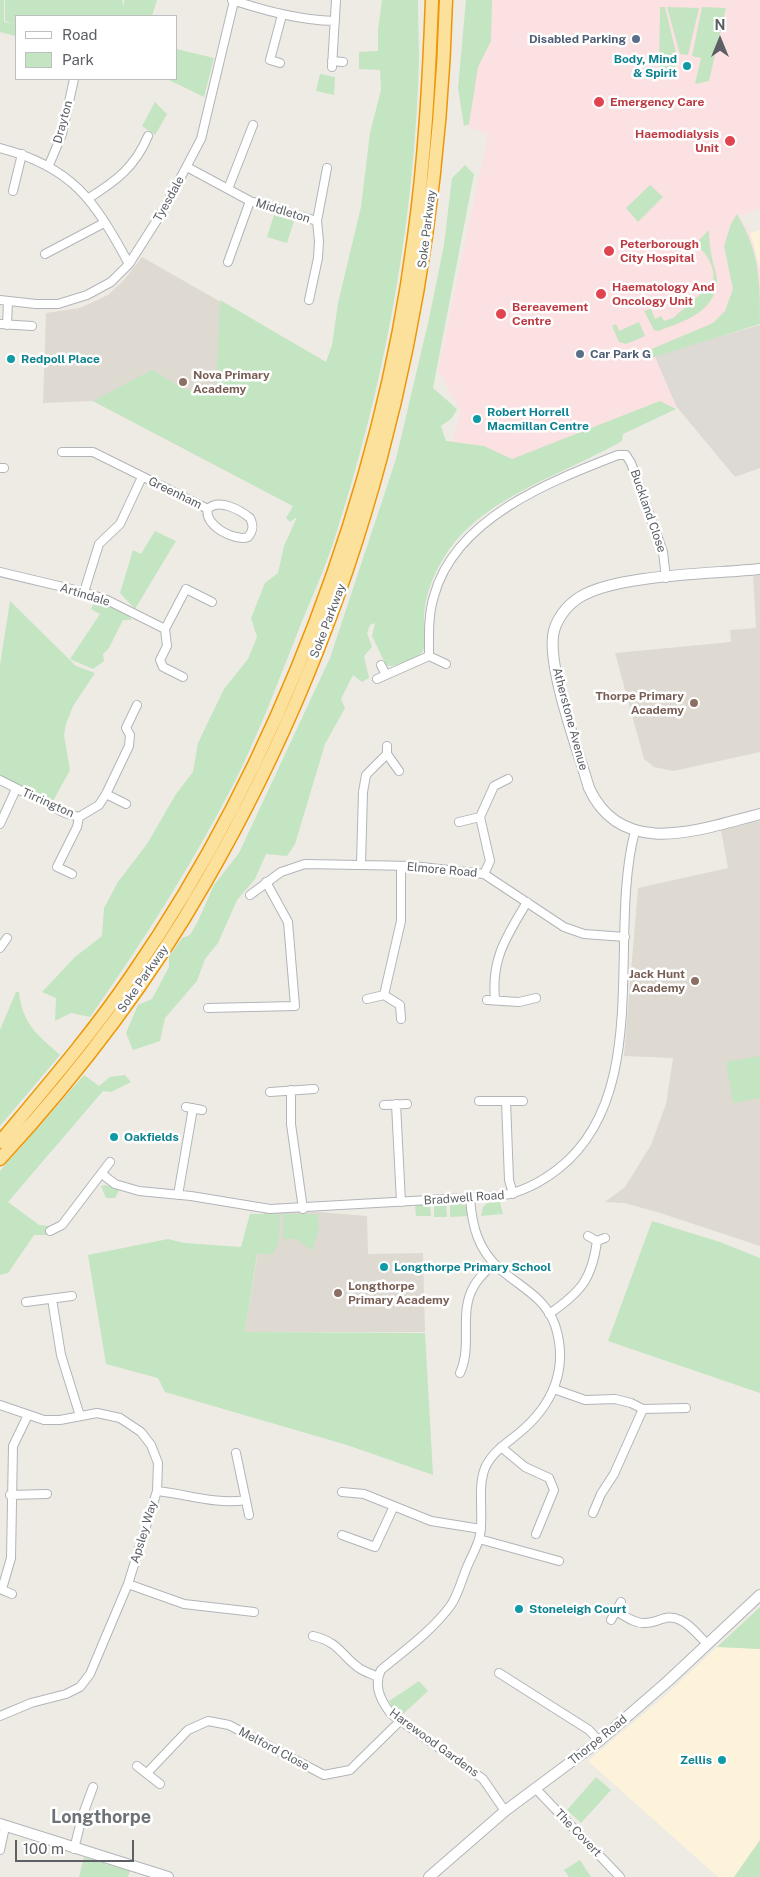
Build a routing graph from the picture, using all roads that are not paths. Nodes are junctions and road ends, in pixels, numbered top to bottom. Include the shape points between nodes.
1 (233, 0) edge
2 (263, 0) edge
3 (336, 0) edge
4 (431, 0) edge
5 (447, 0) edge
6 (260, 8) junction
7 (282, 15) junction
8 (335, 21) junction
9 (343, 62) dead end
10 (280, 63) dead end
11 (74, 80) edge
12 (253, 125) dead end
13 (148, 136) dead end
14 (0, 148) edge
15 (22, 154) junction
16 (49, 165) junction
17 (187, 167) junction
18 (327, 168) dead end
19 (228, 189) junction
20 (13, 191) dead end
21 (89, 198) junction
22 (250, 201) junction
23 (317, 221) junction
24 (104, 223) junction
25 (45, 254) dead end
26 (228, 262) dead end
27 (129, 264) junction
28 (4, 300) edge
29 (309, 300) dead end
30 (4, 324) edge
31 (32, 326) dead end
32 (62, 452) dead end
33 (142, 477) junction
34 (208, 509) junction
35 (760, 569) edge
36 (0, 572) edge
37 (666, 578) junction
38 (84, 592) junction
39 (212, 602) dead end
40 (166, 629) junction
41 (429, 656) junction
42 (446, 664) dead end
43 (381, 665) dead end
44 (386, 676) junction
45 (183, 677) dead end
46 (377, 679) dead end
47 (137, 706) dead end
48 (399, 771) dead end
49 (508, 779) dead end
50 (0, 780) edge
51 (16, 789) junction
52 (106, 794) junction
53 (126, 804) dead end
54 (760, 814) edge
55 (79, 817) junction
56 (480, 817) junction
57 (459, 822) dead end
58 (0, 824) edge
59 (636, 831) junction
60 (361, 864) junction
61 (400, 866) junction
62 (72, 874) dead end
63 (484, 874) junction
64 (266, 882) junction
65 (250, 895) dead end
66 (527, 902) junction
67 (624, 937) junction
68 (7, 938) dead end
69 (0, 948) edge
70 (384, 995) junction
71 (536, 998) dead end
72 (367, 999) dead end
73 (208, 1008) dead end
74 (401, 1019) dead end
75 (314, 1089) dead end
76 (291, 1090) junction
77 (270, 1092) dead end
78 (479, 1101) dead end
79 (506, 1101) junction
80 (522, 1101) dead end
81 (384, 1104) dead end
82 (396, 1104) junction
83 (407, 1104) dead end
84 (194, 1108) dead end
85 (0, 1142) edge
86 (0, 1159) edge
87 (110, 1162) dead end
88 (102, 1174) junction
89 (513, 1194) junction
90 (178, 1195) junction
91 (470, 1198) junction
92 (401, 1202) junction
93 (302, 1209) junction
94 (50, 1230) dead end
95 (588, 1236) dead end
96 (605, 1238) dead end
97 (597, 1241) junction
98 (494, 1263) junction
99 (72, 1296) dead end
100 (52, 1299) junction
101 (26, 1302) dead end
102 (549, 1314) junction
103 (460, 1372) dead end
104 (554, 1389) junction
105 (0, 1405) edge
106 (686, 1408) dead end
107 (643, 1409) junction
108 (28, 1414) junction
109 (80, 1416) junction
110 (501, 1447) junction
111 (236, 1453) dead end
112 (157, 1491) junction
113 (342, 1492) dead end
114 (47, 1494) dead end
115 (10, 1495) junction
116 (246, 1500) junction
117 (394, 1506) junction
118 (593, 1512) dead end
119 (249, 1515) dead end
120 (481, 1529) junction
121 (536, 1534) dead end
122 (342, 1535) dead end
123 (479, 1539) junction
124 (559, 1561) dead end
125 (128, 1584) junction
126 (1, 1589) edge
127 (12, 1594) dead end
128 (760, 1595) edge
129 (621, 1602) dead end
130 (616, 1611) junction
131 (254, 1612) dead end
132 (611, 1620) dead end
133 (313, 1636) dead end
134 (707, 1644) junction
135 (499, 1673) dead end
136 (378, 1677) junction
137 (0, 1716) edge
138 (400, 1721) junction
139 (599, 1741) junction
140 (138, 1766) dead end
141 (147, 1773) junction
142 (160, 1784) dead end
143 (93, 1787) dead end
144 (536, 1788) junction
145 (505, 1811) junction
146 (3, 1826) edge
147 (74, 1849) junction
148 (0, 1850) edge
149 (168, 1877) edge
150 (429, 1877) edge
151 (620, 1877) edge

1 - 6 street
1 - 17 street, Tyesdale via 201,139
2 - 6 street
3 - 8 street
4 - 85 highway, Soke Parkway via 426,130 414,240 396,344 366,466 318,612 264,741 192,881 96,1025
5 - 86 highway, Soke Parkway via 442,104 432,198 410,335 390,426 366,511 310,667 236,829 174,934 64,1086
6 - 7 street
7 - 8 street via 308,21
7 - 10 street via 270,60
8 - 9 street via 332,64
11 - 16 street, Drayton via 62,134
12 - 19 street
13 - 21 street via 133,163 118,180
14 - 15 street
15 - 16 street
15 - 20 street
16 - 21 street
17 - 19 street, Middleton
17 - 27 street, Tyesdale
18 - 23 street, Middleton
19 - 22 street, Middleton
21 - 24 street
22 - 23 street, Middleton
22 - 26 street, Middleton
23 - 29 street, Middleton via 318,258
24 - 25 street
24 - 27 street
27 - 28 street, Tyesdale via 111,282 87,295 58,304
28 - 30 street, Tyesdale
30 - 31 street, Tyesdale
32 - 33 street, Greenham via 92,452
33 - 34 street, Greenham
33 - 38 street, Greenham via 120,524 99,544
34 - 34 street, Greenham via 222,504 247,516 252,523 252,533 239,539 212,525
35 - 37 street, Atherstone Avenue
36 - 38 street, Artindale
37 - 41 street, Buckland Close via 663,552 631,463 626,455 618,456 540,488 501,512 460,547 445,569 434,595 429,623
37 - 59 street, Atherstone Avenue via 608,586 580,597 562,614 553,636 557,677 590,788 607,815
38 - 40 street, Artindale
39 - 40 street via 186,589
40 - 45 street via 167,646 160,660 162,667
41 - 42 street
41 - 44 street
43 - 44 street
44 - 46 street
47 - 52 street, Tirrington via 126,728 130,734 129,746
48 - 60 street via 387,750 366,775
49 - 56 street via 494,786
50 - 51 street, Tirrington
51 - 55 street, Tirrington
51 - 58 street, Tirrington
52 - 53 street
52 - 55 street, Tirrington via 99,805
54 - 59 street via 678,833
55 - 62 street, Tirrington via 57,867
56 - 57 street
56 - 63 street via 490,861
59 - 67 street, Bradwell Road via 630,853
60 - 61 street, Elmore Road
60 - 64 street, Elmore Road via 305,864 281,872
61 - 63 street, Elmore Road
61 - 70 street via 401,921
63 - 66 street, Elmore Road
64 - 65 street, Elmore Road
64 - 73 street via 288,922 295,1006
66 - 67 street, Elmore Road via 564,928 584,934
66 - 71 street via 503,943 493,977 491,1000 519,1002
67 - 89 street, Bradwell Road via 619,1046 611,1092 603,1112 592,1134 569,1161 532,1186
68 - 69 street
70 - 72 street
70 - 74 street via 400,1005
75 - 76 street
76 - 77 street
76 - 93 street via 291,1124
78 - 79 street
79 - 80 street
79 - 89 street via 509,1180
81 - 82 street
82 - 83 street
82 - 92 street
84 - 90 street
87 - 88 street
88 - 90 street, Bradwell Road via 114,1184 128,1189
88 - 94 street via 62,1225
89 - 91 street, Bradwell Road
90 - 93 street, Bradwell Road via 262,1208
91 - 92 street, Bradwell Road
91 - 98 street via 474,1230
92 - 93 street, Bradwell Road
95 - 97 street
96 - 97 street
97 - 102 street via 589,1278 580,1290
98 - 102 street via 526,1287
98 - 103 street via 474,1285 470,1295 466,1360
99 - 100 street
100 - 101 street
100 - 109 street via 61,1354
102 - 104 street via 560,1353
104 - 107 street via 585,1400 614,1399
104 - 110 street via 544,1409
105 - 108 street, Apsley Way
106 - 107 street
107 - 118 street
108 - 109 street, Apsley Way via 44,1420
108 - 115 street via 13,1446
109 - 112 street, Apsley Way via 97,1413 120,1418 141,1432 151,1445 158,1463
110 - 120 street via 485,1468 482,1480
110 - 121 street via 525,1467 549,1478 554,1490
111 - 116 street
112 - 116 street via 218,1501
112 - 125 street, Apsley Way
113 - 117 street via 364,1494
114 - 115 street
115 - 126 street via 11,1558
116 - 119 street
117 - 120 street via 431,1521
117 - 122 street via 375,1547
120 - 123 street
123 - 124 street
123 - 136 street via 452,1604 381,1670
125 - 131 street via 184,1604
125 - 137 street, Apsley Way via 90,1674 80,1687
126 - 127 street
128 - 134 street, Thorpe Road
129 - 130 street
130 - 132 street
130 - 134 street via 644,1624 673,1617
133 - 136 street via 326,1639 359,1668
134 - 139 street, Thorpe Road
135 - 139 street via 589,1730
136 - 138 street, Harewood Gardens via 381,1699
138 - 141 street, Melford Close via 350,1770 324,1775 229,1725 208,1720 188,1730
138 - 145 street, Harewood Gardens via 483,1779
139 - 144 street, Thorpe Road
140 - 141 street
141 - 142 street
143 - 147 street
144 - 145 street, Thorpe Road
144 - 151 street, The Covert
145 - 150 street, Thorpe Road
146 - 147 street
146 - 148 street
147 - 149 street

